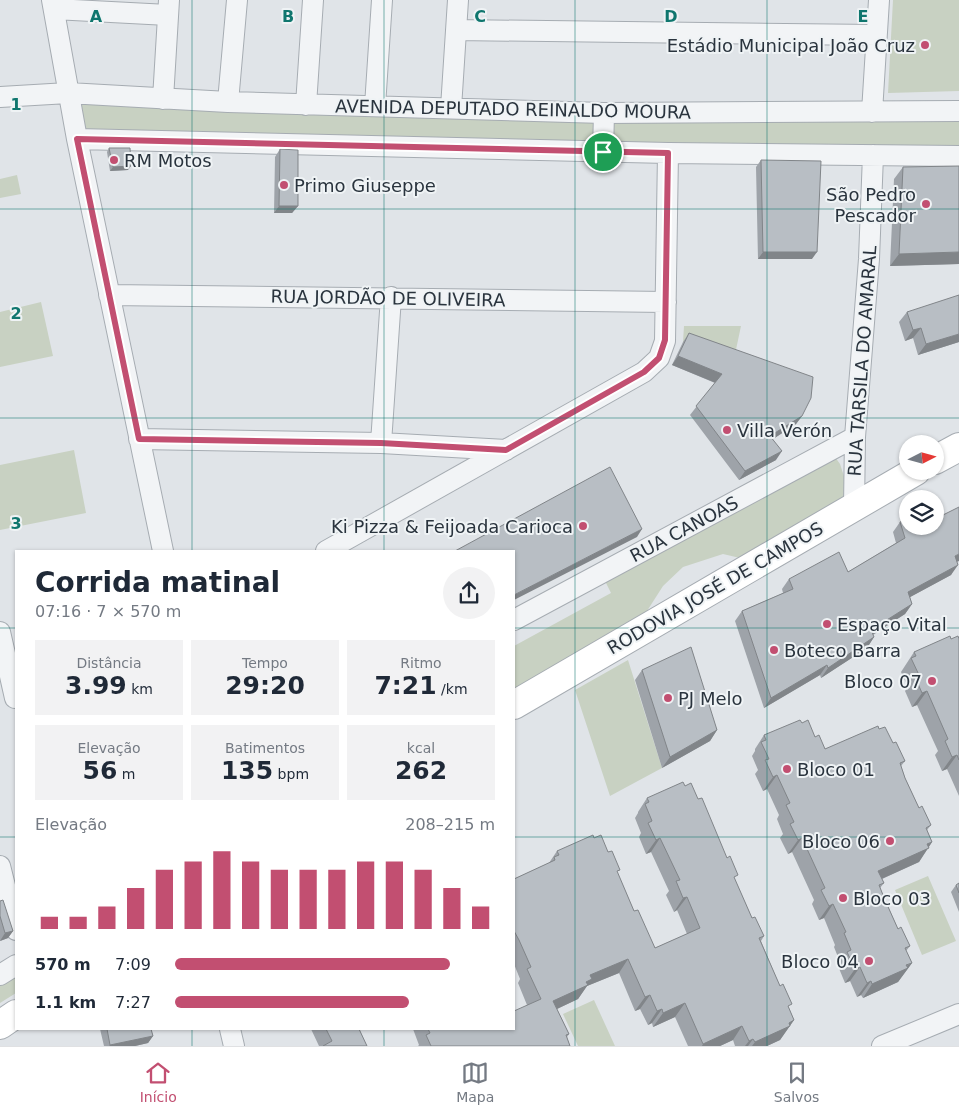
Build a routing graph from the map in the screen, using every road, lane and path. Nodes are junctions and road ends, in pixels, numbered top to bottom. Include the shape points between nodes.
1 (238, 0) edge
2 (313, 0) edge
3 (382, 0) edge
4 (458, 0) edge
5 (880, 0) edge
6 (53, 5) edge
7 (168, 8) edge
8 (456, 30) junction
9 (876, 35) junction
10 (68, 93) junction
11 (0, 97) edge
12 (164, 99) junction
13 (228, 102) junction
14 (306, 105) junction
15 (375, 106) junction
16 (451, 108) junction
17 (959, 111) edge
18 (872, 112) junction
19 (604, 114) junction
20 (77, 139) junction
21 (603, 152) junction
22 (668, 153) junction
23 (873, 155) junction
24 (959, 156) edge
25 (109, 295) junction
26 (391, 297) junction
27 (666, 302) junction
28 (854, 438) junction
29 (139, 439) junction
30 (381, 443) junction
31 (959, 447) edge
32 (506, 450) junction
33 (944, 455) edge
34 (900, 480) edge
35 (854, 507) junction
36 (163, 550) edge
37 (328, 550) edge
38 (515, 619) edge
39 (0, 632) edge
40 (10, 700) edge
41 (515, 704) edge
42 (0, 866) edge
43 (15, 926) edge
44 (15, 966) edge
45 (0, 975) edge
46 (959, 1014) edge
47 (15, 1015) edge
48 (0, 1024) edge
49 (230, 1030) edge
50 (234, 1046) edge
51 (882, 1046) edge

1 - 13 street
2 - 14 street
3 - 15 street
4 - 8 street
5 - 9 street
6 - 7 street
6 - 10 street
7 - 12 street
8 - 9 street
8 - 16 street
9 - 18 street
10 - 11 street, AVENIDA DEPUTADO REINALDO MOURA
10 - 12 street, AVENIDA DEPUTADO REINALDO MOURA
10 - 20 street
12 - 13 street, AVENIDA DEPUTADO REINALDO MOURA
13 - 14 street, AVENIDA DEPUTADO REINALDO MOURA
14 - 15 street, AVENIDA DEPUTADO REINALDO MOURA
15 - 16 street, AVENIDA DEPUTADO REINALDO MOURA
16 - 19 street, AVENIDA DEPUTADO REINALDO MOURA
17 - 18 street, AVENIDA DEPUTADO REINALDO MOURA
18 - 19 street, AVENIDA DEPUTADO REINALDO MOURA
19 - 21 street
20 - 21 street
20 - 25 street
21 - 22 street
22 - 23 street
22 - 27 street
23 - 24 street
23 - 28 street, RUA TARSILA DO AMARAL via 869,259
25 - 26 street, RUA JORDÃO DE OLIVEIRA
25 - 29 street
26 - 27 street, RUA JORDÃO DE OLIVEIRA
26 - 30 street
27 - 32 street via 665,340 659,358 644,372
28 - 35 street, RUA TARSILA DO AMARAL
28 - 38 street, RUA CANOAS
29 - 30 street
29 - 36 street
30 - 32 street
31 - 33 main road
32 - 37 street
34 - 35 main road, RODOVIA JOSÉ DE CAMPOS
35 - 41 main road, RODOVIA JOSÉ DE CAMPOS
39 - 40 street
42 - 43 street
44 - 45 street
46 - 51 street
47 - 48 main road
49 - 50 street

